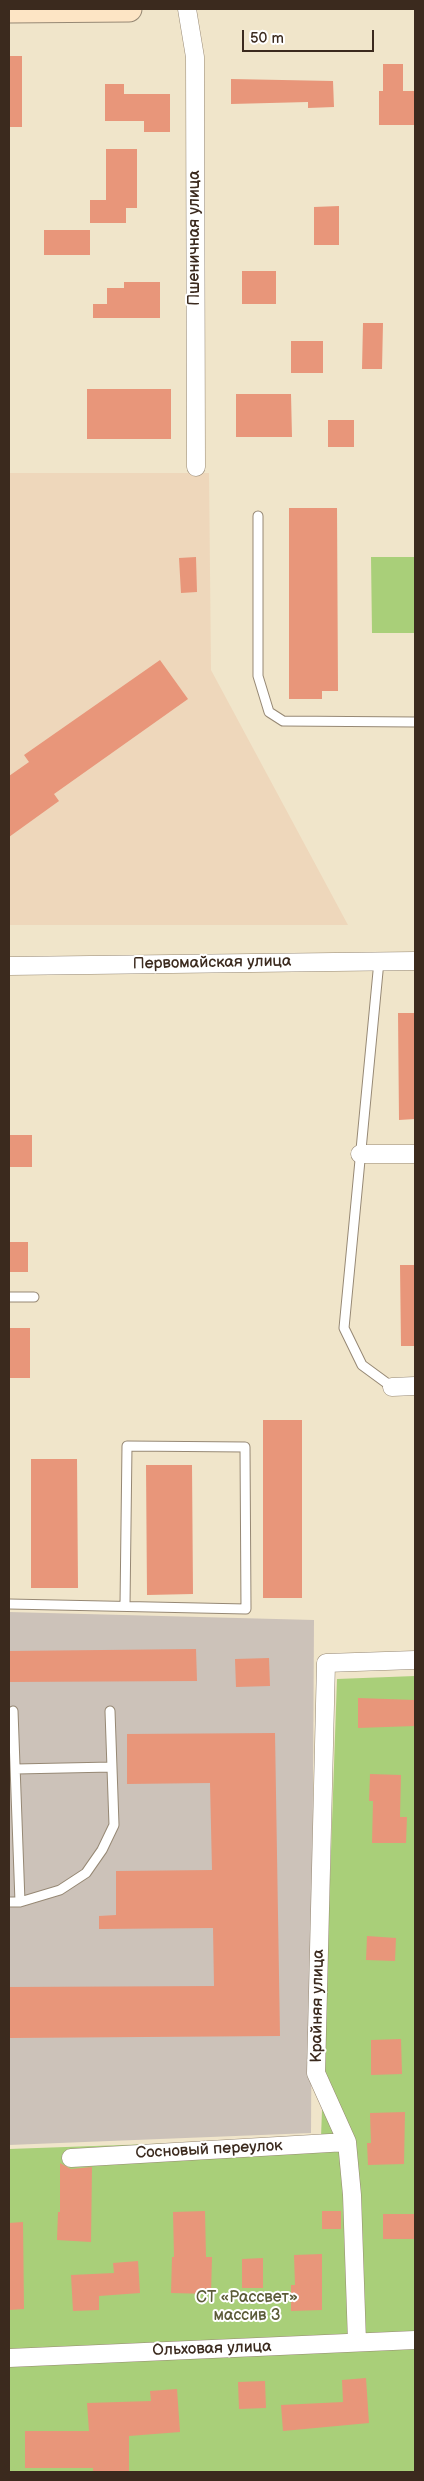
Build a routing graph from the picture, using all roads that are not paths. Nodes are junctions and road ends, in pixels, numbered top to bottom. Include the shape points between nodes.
1 (129, 9) edge
2 (187, 9) edge
3 (9, 10) edge
4 (196, 467) dead end
5 (258, 516) dead end
6 (415, 722) edge
7 (379, 961) junction
8 (415, 961) edge
9 (9, 966) edge
10 (360, 1154) junction
11 (415, 1154) edge
12 (9, 1297) edge
13 (34, 1297) dead end
14 (415, 1386) edge
15 (392, 1387) joint
16 (9, 1604) edge
17 (125, 1605) junction
18 (415, 1660) edge
19 (13, 1711) dead end
20 (110, 1712) dead end
21 (112, 1767) junction
22 (16, 1768) junction
23 (9, 1902) edge
24 (20, 1902) junction
25 (347, 2142) junction
26 (71, 2158) dead end
27 (415, 2340) edge
28 (357, 2342) junction
29 (9, 2358) edge

1 - 3 street
2 - 4 street, Пшеничная улица via 195,57
5 - 6 lane via 258,676 269,712 283,721
7 - 8 street, Первомайская улица
7 - 9 street, Первомайская улица
7 - 10 lane
10 - 11 street
10 - 15 lane via 344,1328 362,1365
12 - 13 lane
14 - 15 street
16 - 17 lane
17 - 17 lane via 246,1609 245,1447 127,1446
18 - 25 street, Крайняя улица via 326,1663 316,2073
19 - 22 lane
20 - 21 lane
21 - 22 lane
21 - 24 lane via 114,1825 102,1850 86,1873 60,1890
22 - 24 lane
23 - 24 lane
25 - 26 street, Сосновый переулок
25 - 28 street, Крайняя улица
27 - 28 street, Ольховая улица
28 - 29 street, Ольховая улица

